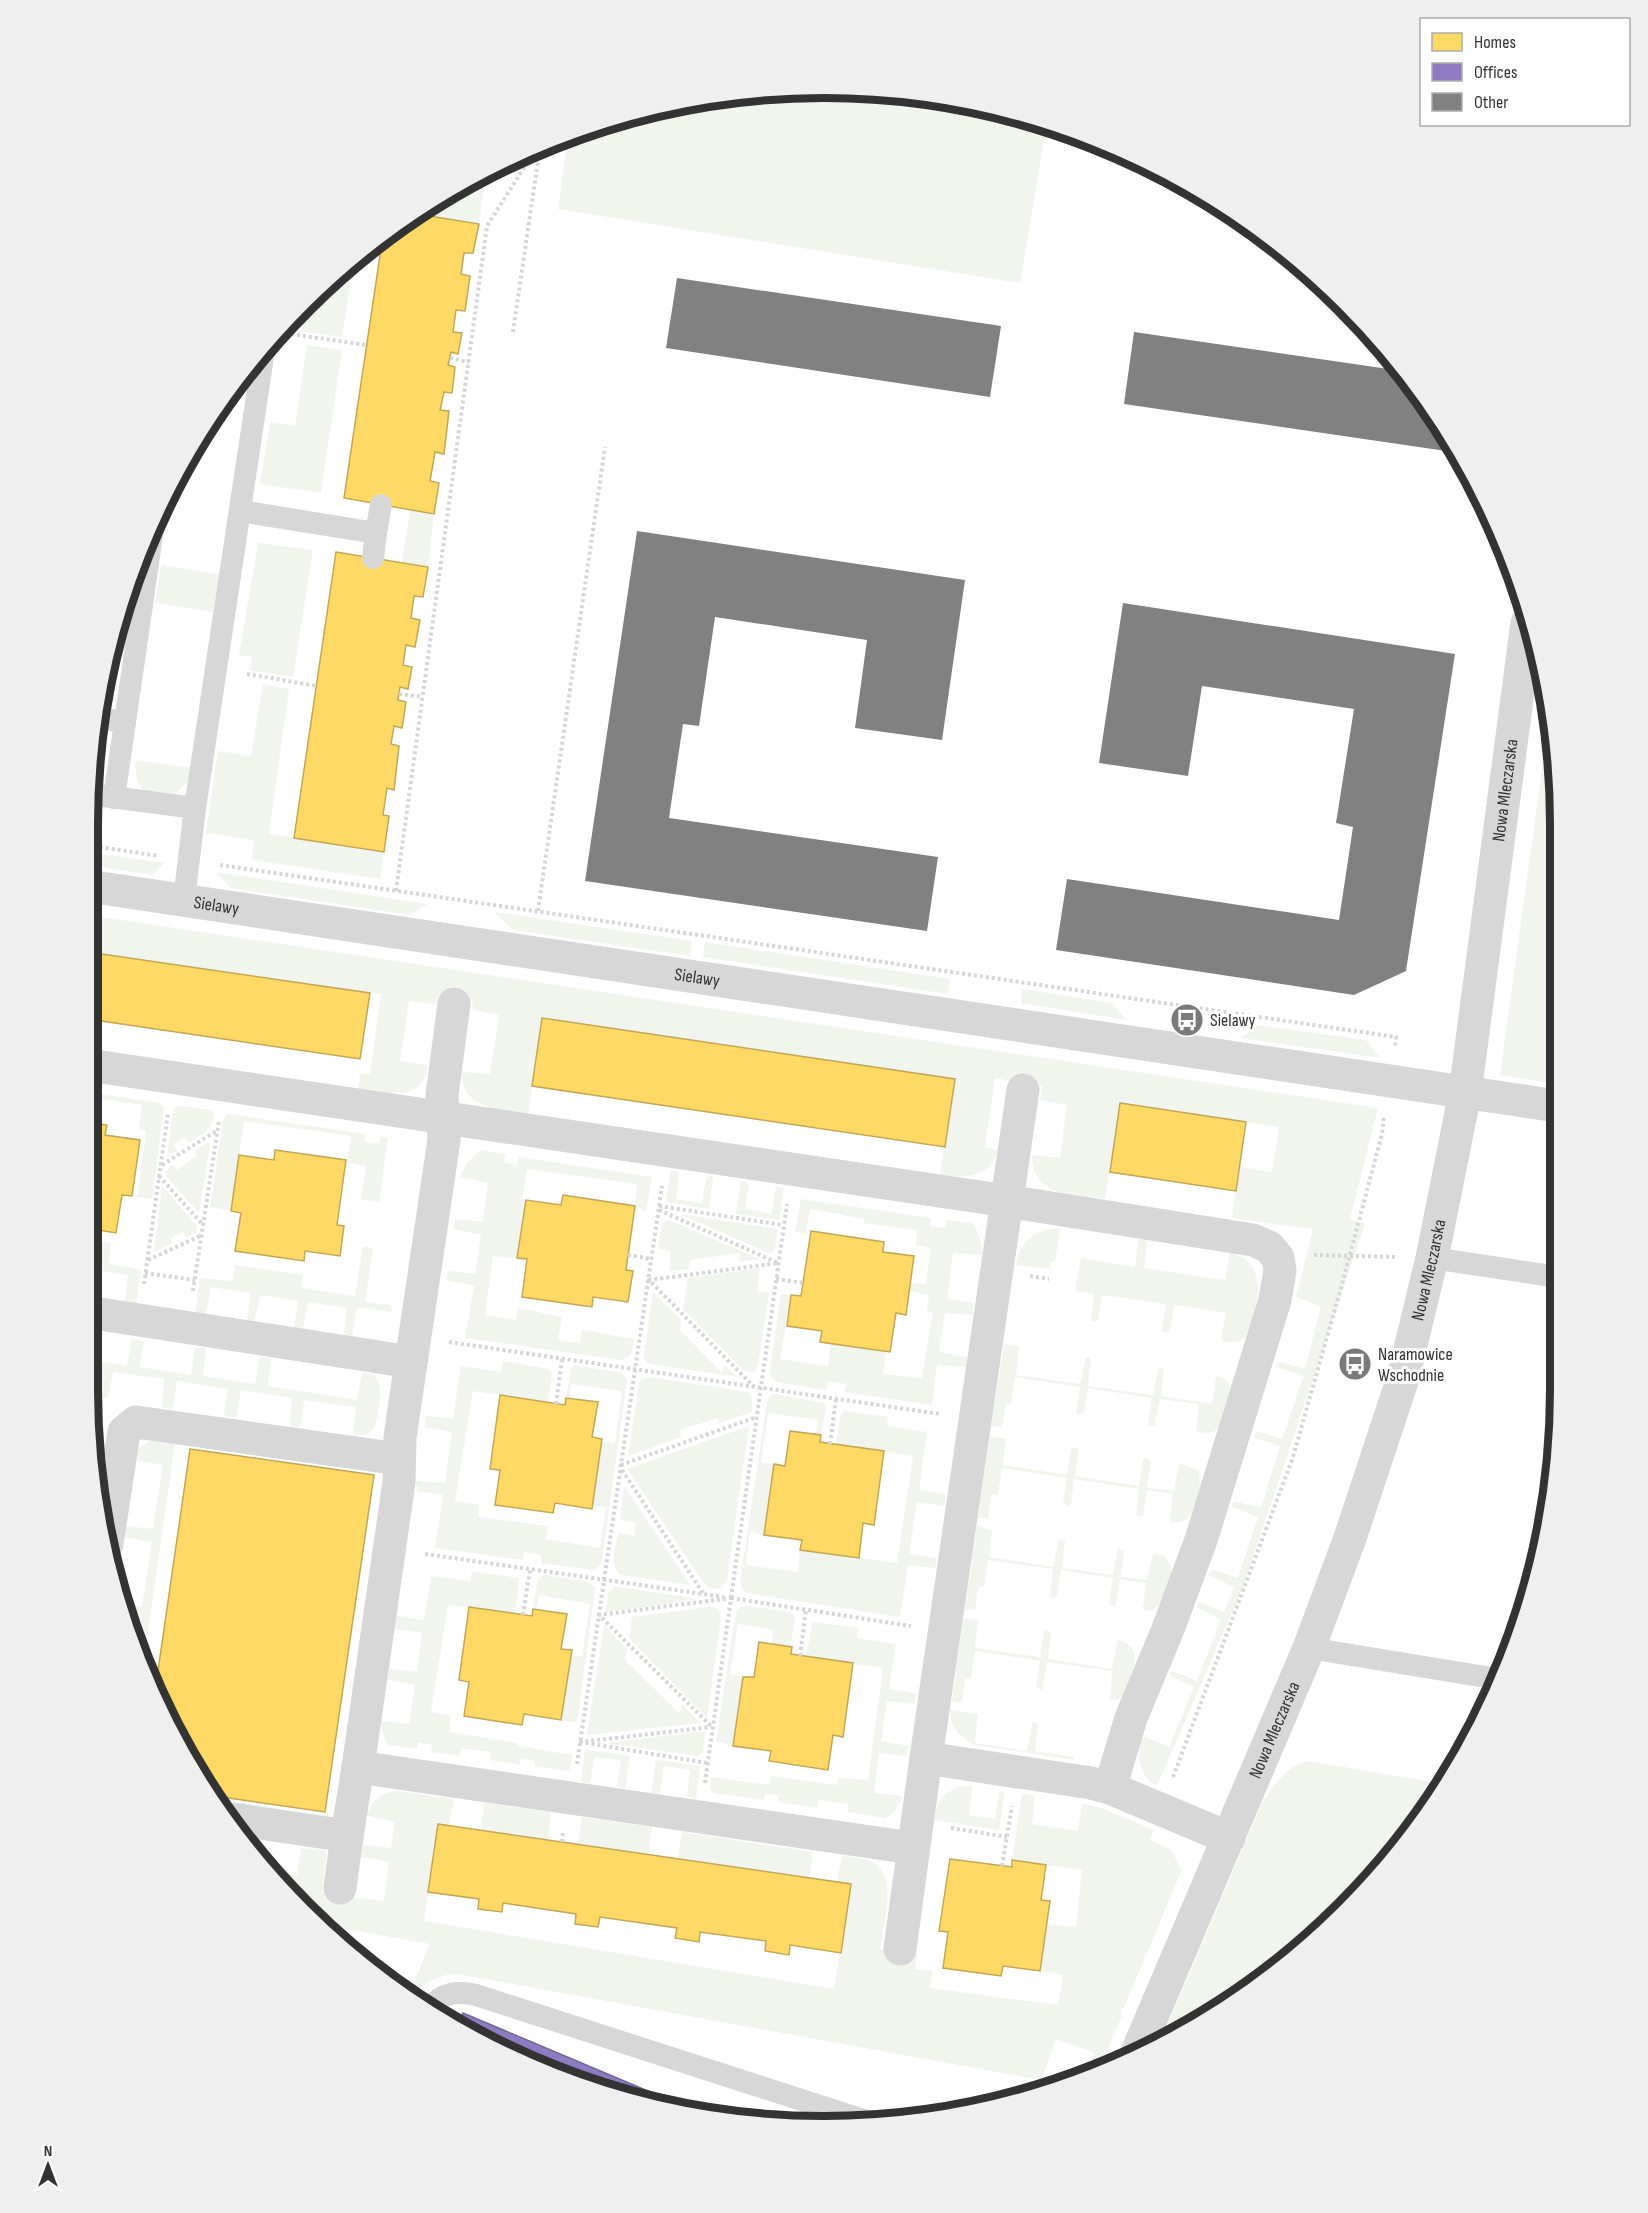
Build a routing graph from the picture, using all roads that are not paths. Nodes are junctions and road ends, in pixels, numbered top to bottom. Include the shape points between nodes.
1 (262, 365) edge
2 (381, 505) dead end
3 (240, 511) junction
4 (376, 533) junction
5 (149, 556) edge
6 (373, 558) dead end
7 (1526, 634) edge
8 (105, 719) edge
9 (125, 722) junction
10 (99, 796) edge
11 (114, 798) junction
12 (195, 808) junction
13 (98, 887) edge
14 (184, 900) junction
15 (454, 1004) dead end
16 (98, 1066) edge
17 (1023, 1090) dead end
18 (1465, 1093) junction
19 (1550, 1105) edge
20 (443, 1118) junction
21 (1007, 1201) junction
22 (1432, 1258) junction
23 (1550, 1276) edge
24 (98, 1314) edge
25 (413, 1350) junction
26 (399, 1459) junction
27 (110, 1524) edge
28 (1309, 1648) junction
29 (1490, 1678) edge
30 (926, 1758) junction
31 (358, 1767) junction
32 (1110, 1788) junction
33 (240, 1820) edge
34 (914, 1835) junction
35 (347, 1836) junction
36 (1229, 1839) junction
37 (340, 1888) dead end
38 (900, 1949) dead end
39 (436, 2002) edge
40 (1141, 2043) edge
41 (848, 2115) edge

1 - 3 lane
2 - 4 lane
3 - 4 lane
3 - 12 lane
4 - 6 lane
5 - 9 lane
7 - 18 street, Nowa Mleczarska
8 - 9 lane
9 - 11 lane
10 - 11 lane
11 - 12 lane
12 - 14 lane
13 - 14 street, Sielawy
14 - 18 street, Sielawy
15 - 20 street via 442,1095
16 - 20 street
17 - 21 street
18 - 19 street, Sielawy
18 - 22 street, Nowa Mleczarska
20 - 21 street
20 - 25 street via 444,1140
21 - 30 street
21 - 32 street via 1253,1240 1269,1247 1278,1258 1275,1300 1230,1451 1185,1584 1131,1718
22 - 23 lane
22 - 28 street, Nowa Mleczarska via 1402,1378
24 - 25 street via 188,1328
25 - 26 street
26 - 27 street via 136,1422 124,1432
26 - 31 street via 399,1482
28 - 29 lane
28 - 36 street, Nowa Mleczarska
30 - 32 street
30 - 34 street
31 - 34 street
31 - 35 street
32 - 36 street
33 - 35 street
34 - 38 street
35 - 37 street
36 - 40 street, Nowa Mleczarska
39 - 41 lane via 452,1993 476,1995

